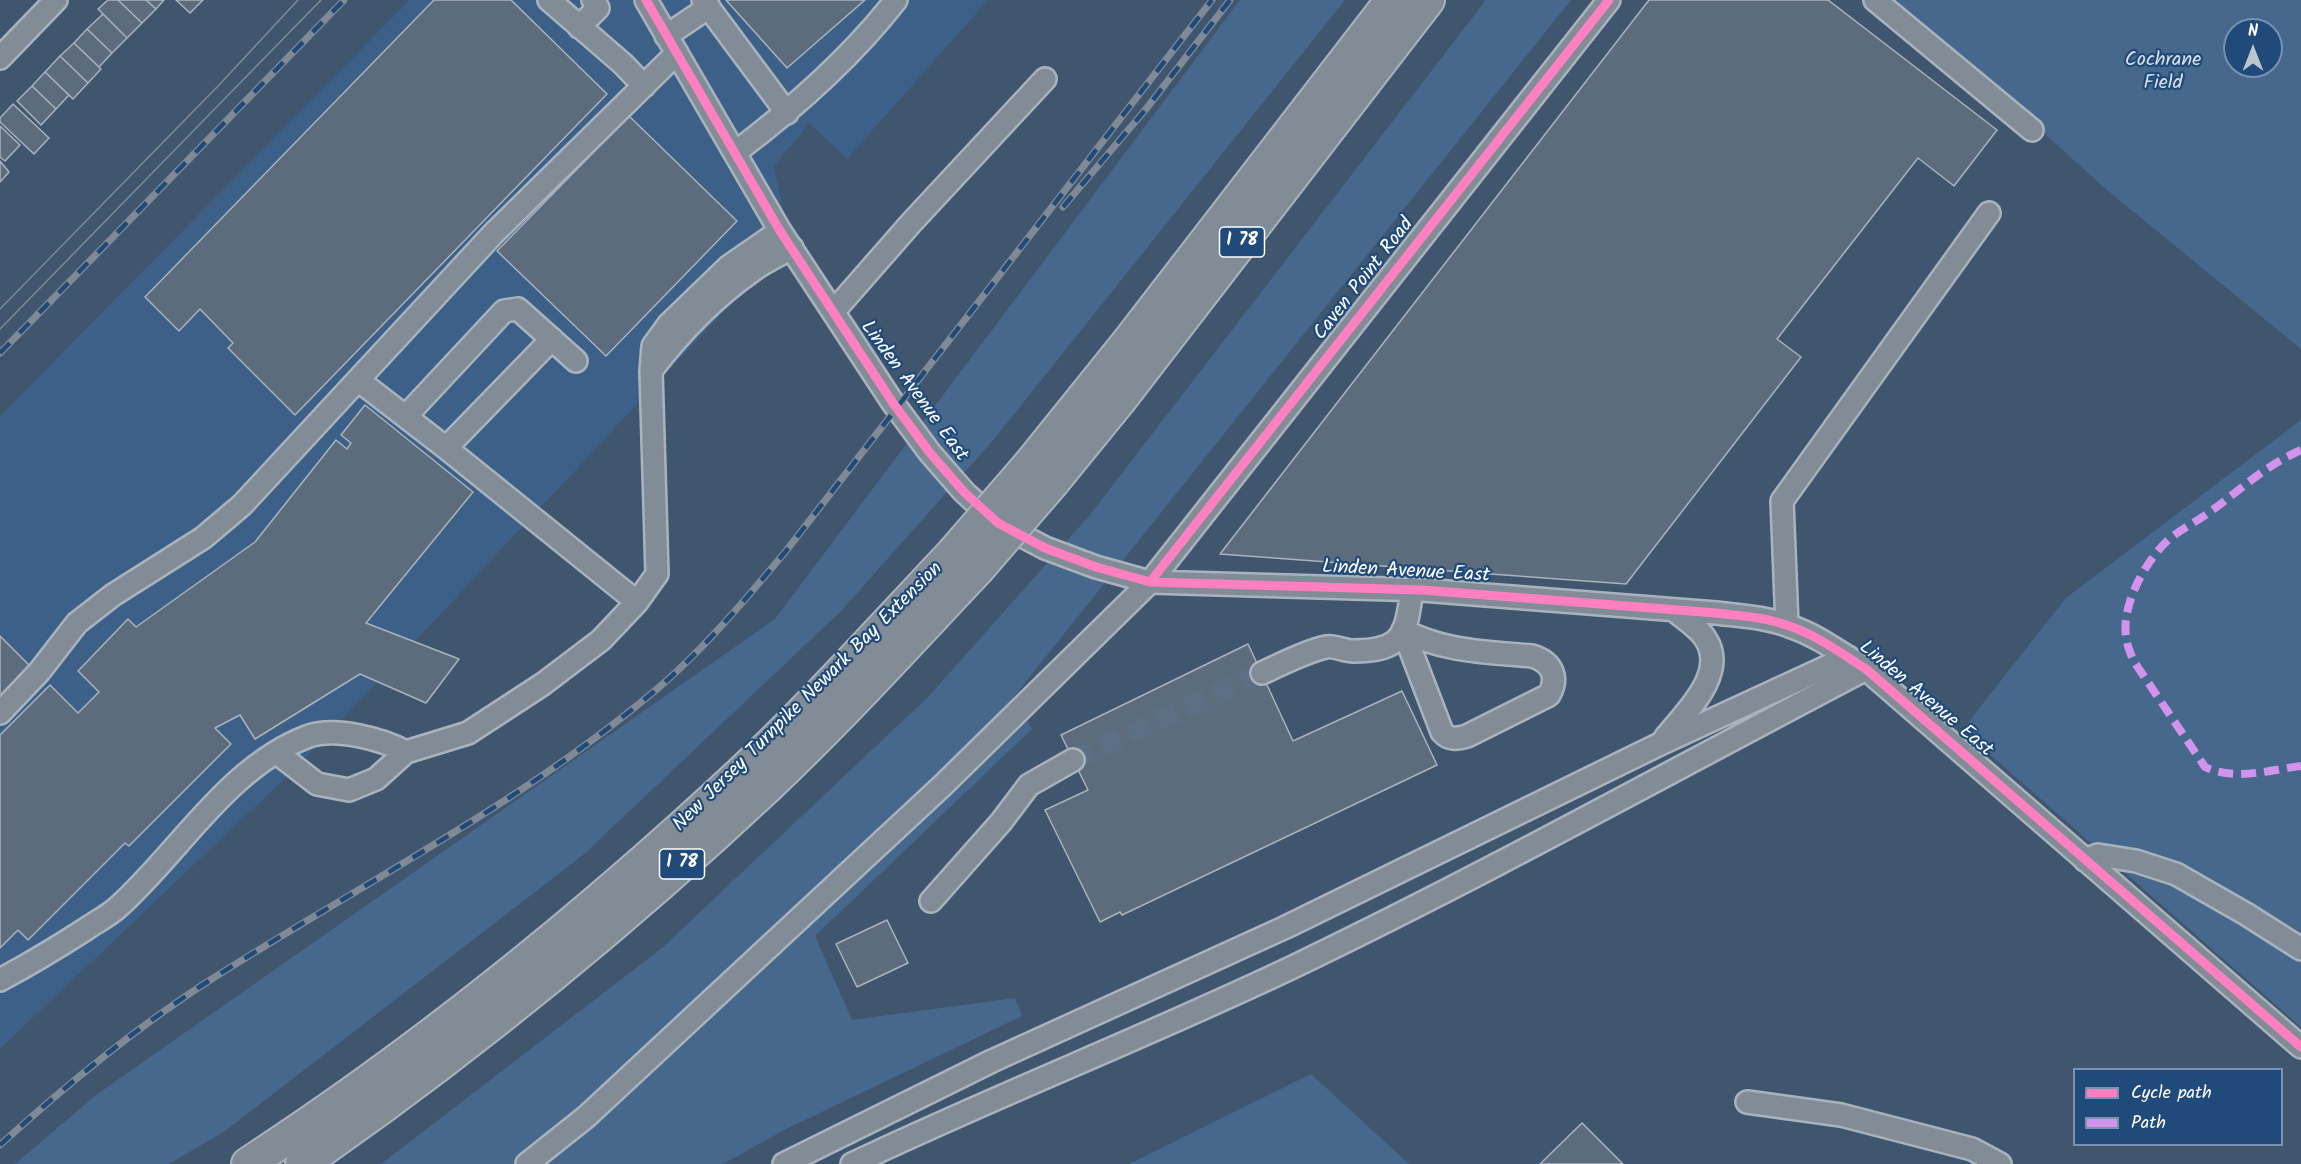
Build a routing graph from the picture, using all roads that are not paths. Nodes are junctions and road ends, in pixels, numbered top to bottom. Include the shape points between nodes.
1 (56, 0) edge
2 (549, 0) edge
3 (593, 0) edge
4 (646, 0) edge
5 (896, 0) edge
6 (1392, 0) edge
7 (1428, 0) edge
8 (1609, 0) edge
9 (1875, 0) edge
10 (706, 3) edge
11 (579, 27) junction
12 (671, 45) junction
13 (0, 58) edge
14 (1045, 79) dead end
15 (644, 86) junction
16 (787, 112) junction
17 (2032, 130) dead end
18 (736, 152) junction
19 (1989, 213) dead end
20 (786, 239) junction
21 (834, 312) junction
22 (552, 339) junction
23 (576, 361) dead end
24 (358, 380) junction
25 (406, 416) junction
26 (446, 448) junction
27 (1041, 473) junction
28 (1150, 582) junction
29 (1412, 589) junction
30 (637, 602) junction
31 (1674, 610) junction
32 (1787, 625) junction
33 (1403, 630) junction
34 (1848, 657) junction
35 (1866, 669) junction
36 (1262, 673) tunnel mouth
37 (0, 713) edge
38 (1660, 744) junction
39 (406, 752) junction
40 (277, 753) junction
41 (1073, 760) tunnel mouth
42 (2085, 860) junction
43 (931, 901) dead end
44 (2301, 949) edge
45 (0, 980) edge
46 (2301, 1047) edge
47 (1747, 1102) dead end
48 (350, 1113) junction
49 (248, 1164) edge
50 (302, 1164) edge
51 (527, 1164) edge
52 (784, 1164) edge
53 (852, 1164) edge
54 (2000, 1164) edge

1 - 13 street
2 - 11 street
3 - 11 street via 598,8
4 - 12 street, Linden Avenue East
5 - 16 street
6 - 27 highway, New Jersey Turnpike Newark Bay Extension / I 78 via 1129,341
7 - 27 highway, New Jersey Turnpike Newark Bay Extension / I 78 via 1133,383
8 - 28 street, Caven Point Road
9 - 17 street
10 - 12 street
10 - 16 street
11 - 15 street
12 - 15 street
12 - 18 street, Linden Avenue East
14 - 21 street
15 - 24 street via 493,234
16 - 18 street
18 - 20 street, Linden Avenue East
19 - 32 street via 1782,501
20 - 21 street, Linden Avenue East
20 - 30 street via 716,302 651,371 657,574
21 - 28 street, Linden Avenue East via 930,453 998,523 1045,548
22 - 23 street
22 - 25 street via 518,309 504,311
22 - 26 street
24 - 25 street
24 - 37 street via 242,505 203,538 113,595 77,623
25 - 26 street
26 - 30 street
27 - 48 highway, New Jersey Turnpike Newark Bay Extension / I 78, bridge via 965,561 870,685 771,784 561,967
28 - 29 street, Linden Avenue East
28 - 51 street, Caven Point Road via 942,786 586,1118
29 - 31 street, Linden Avenue East
29 - 33 street via 1408,624
30 - 39 street via 601,640 468,733
31 - 32 street, Linden Avenue East via 1757,617
31 - 38 street via 1705,638 1712,655 1703,690
32 - 34 street, Linden Avenue East
33 - 33 street via 1447,737 1467,736 1549,695 1553,687 1554,675 1543,659 1451,648
33 - 36 street via 1397,641 1377,650 1350,651 1328,646
34 - 35 street, Linden Avenue East
34 - 38 street
35 - 42 street, Linden Avenue East
35 - 53 street via 1534,845 1296,965
38 - 52 street via 1414,866 992,1061
39 - 40 street via 387,742 340,733 310,736
39 - 40 street via 376,779 349,790 317,784
40 - 45 street via 236,782 116,909
41 - 43 street via 1029,785
42 - 44 street via 2098,855 2127,859 2176,874
42 - 46 street, Linden Avenue East
47 - 54 street via 1841,1115 1972,1149
48 - 49 highway, New Jersey Turnpike Newark Bay Extension / I 78
48 - 50 highway, New Jersey Turnpike Newark Bay Extension / I 78

